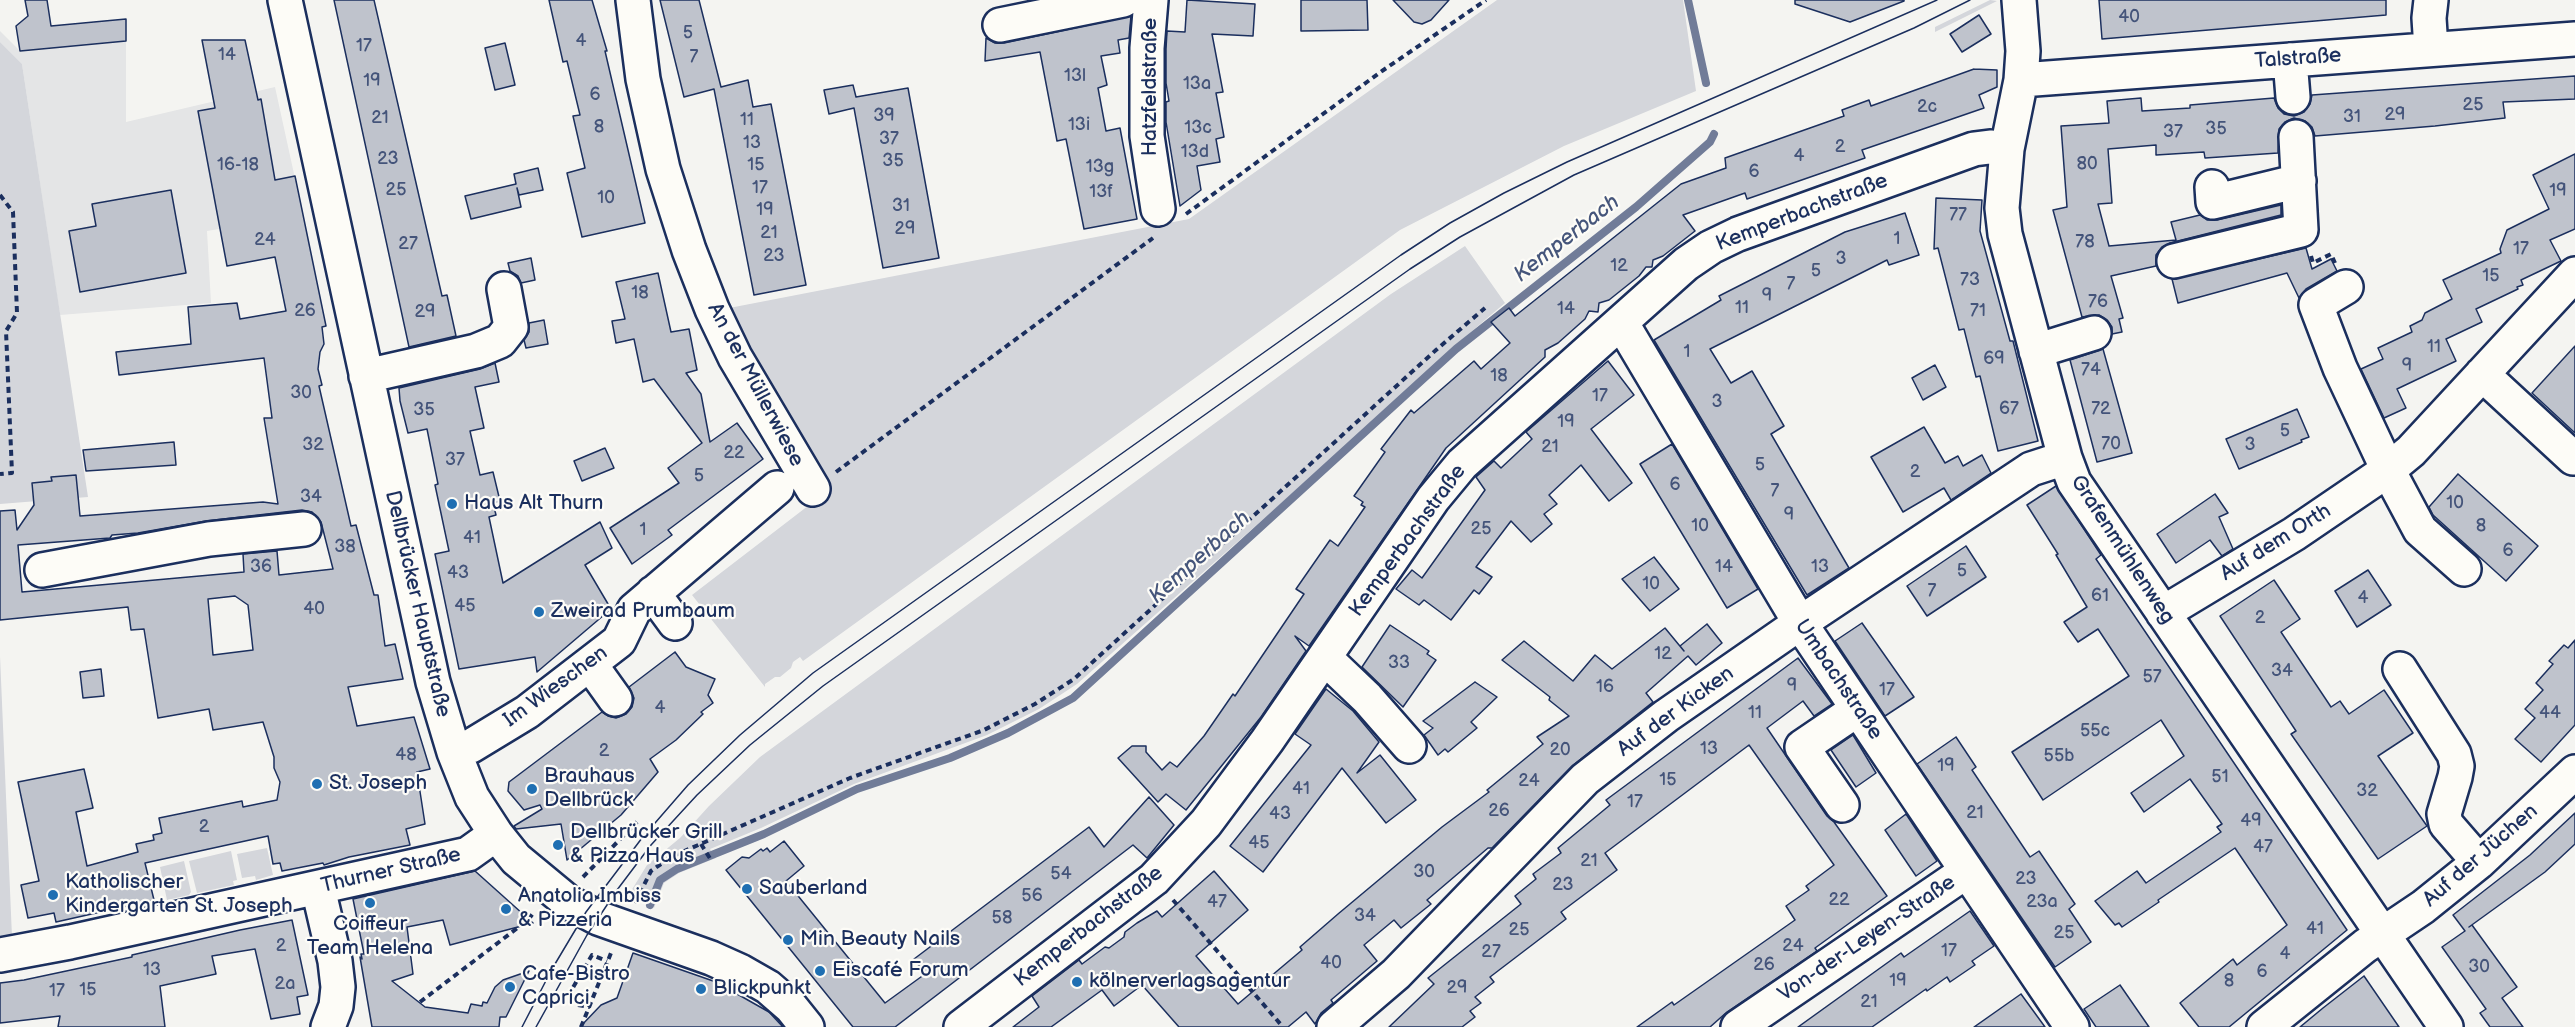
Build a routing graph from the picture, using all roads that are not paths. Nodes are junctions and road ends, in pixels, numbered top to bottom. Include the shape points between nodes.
1 (285, 0) edge
2 (633, 0) edge
3 (1123, 0) edge
4 (1151, 0) edge
5 (2019, 0) edge
6 (2431, 0) edge
7 (1000, 25) dead end
8 (2575, 39) edge
9 (2431, 49) junction
10 (2290, 60) junction
11 (2021, 80) junction
12 (2293, 97) dead end
13 (2296, 137) dead end
14 (2007, 149) junction
15 (2299, 181) junction
16 (2212, 187) dead end
17 (1166, 220) road end
18 (2174, 261) dead end
19 (2575, 274) edge
20 (2346, 286) road end
21 (504, 289) dead end
22 (1621, 322) junction
23 (2094, 333) dead end
24 (2036, 351) junction
25 (2482, 374) junction
26 (366, 376) junction
27 (2065, 458) junction
28 (2573, 458) dead end
29 (2388, 470) junction
30 (777, 488) dead end
31 (813, 489) road end
32 (304, 529) dead end
33 (2464, 569) dead end
34 (42, 570) dead end
35 (654, 593) junction
36 (2163, 613) junction
37 (675, 623) dead end
38 (1800, 623) junction
39 (1325, 658) junction
40 (590, 664) junction
41 (2400, 669) dead end
42 (615, 699) dead end
43 (1858, 709) junction
44 (1409, 746) dead end
45 (454, 752) junction
46 (2575, 772) edge
47 (1842, 805) dead end
48 (496, 834) junction
49 (2479, 862) junction
50 (1967, 871) junction
51 (318, 888) junction
52 (2383, 934) junction
53 (0, 955) edge
54 (328, 1027) edge
55 (807, 1027) edge
56 (960, 1027) edge
57 (1334, 1027) edge
58 (1738, 1027) edge
59 (2072, 1027) edge
60 (2264, 1027) edge
61 (2446, 1027) edge

1 - 26 street, Dellbrücker Hauptstraße
2 - 31 street, An der Müllerwiese via 643,79 663,169 689,250 735,357
3 - 7 street
4 - 17 street, Hatzfeldstraße via 1147,136
5 - 11 street, Grafenmühlenweg
6 - 9 street
8 - 9 street, Talstraße
9 - 10 street, Talstraße
10 - 11 street, Talstraße
10 - 12 street
11 - 14 street, Grafenmühlenweg
13 - 15 street
14 - 22 street, Kemperbachstraße via 1974,149 1738,234 1686,264
14 - 24 street, Grafenmühlenweg via 2002,208 2005,234
15 - 16 street via 2213,202
15 - 18 street via 2301,230
19 - 25 street, Auf dem Orth
20 - 29 street via 2316,305 2340,368
21 - 26 street via 510,327 500,341 476,351
22 - 38 street, Umbachstraße
22 - 39 street, Kemperbachstraße via 1462,464 1433,499
23 - 24 street
24 - 27 street, Grafenmühlenweg
25 - 28 street
25 - 29 street, Auf dem Orth via 2411,451
26 - 45 street, Dellbrücker Hauptstraße via 433,682
27 - 36 street, Grafenmühlenweg via 2074,482
27 - 38 street, Auf der Kicken via 2031,469
29 - 33 street via 2420,530
29 - 36 street, Auf dem Orth via 2294,534
30 - 35 street, Im Wieschen
32 - 34 street via 209,539
35 - 37 street
35 - 40 street, Im Wieschen via 634,610 619,641
36 - 52 street, Grafenmühlenweg
38 - 43 street, Umbachstraße
38 - 57 street, Auf der Kicken via 1666,716 1586,779 1396,974
39 - 44 street
39 - 56 street, Kemperbachstraße via 1206,823 1154,879
40 - 42 street
40 - 45 street, Im Wieschen via 527,712
41 - 49 street via 2454,754 2457,766 2444,814 2446,824
43 - 47 street via 1802,747
43 - 50 street, Umbachstraße
45 - 48 street, Dellbrücker Hauptstraße via 472,797
46 - 49 street, Auf der Jüchen
48 - 51 street, Thurner Straße via 468,854
48 - 55 street, Dellbrücker Hauptstraße via 516,859 577,907 630,914 740,971 768,987
49 - 52 street, Auf der Jüchen via 2423,908
50 - 58 street, Von-der-Leyen-Straße
50 - 59 street, Umbachstraße
51 - 53 street, Thurner Straße
51 - 54 street via 338,987
52 - 60 street, Auf der Jüchen
52 - 61 street, Grafenmühlenweg

